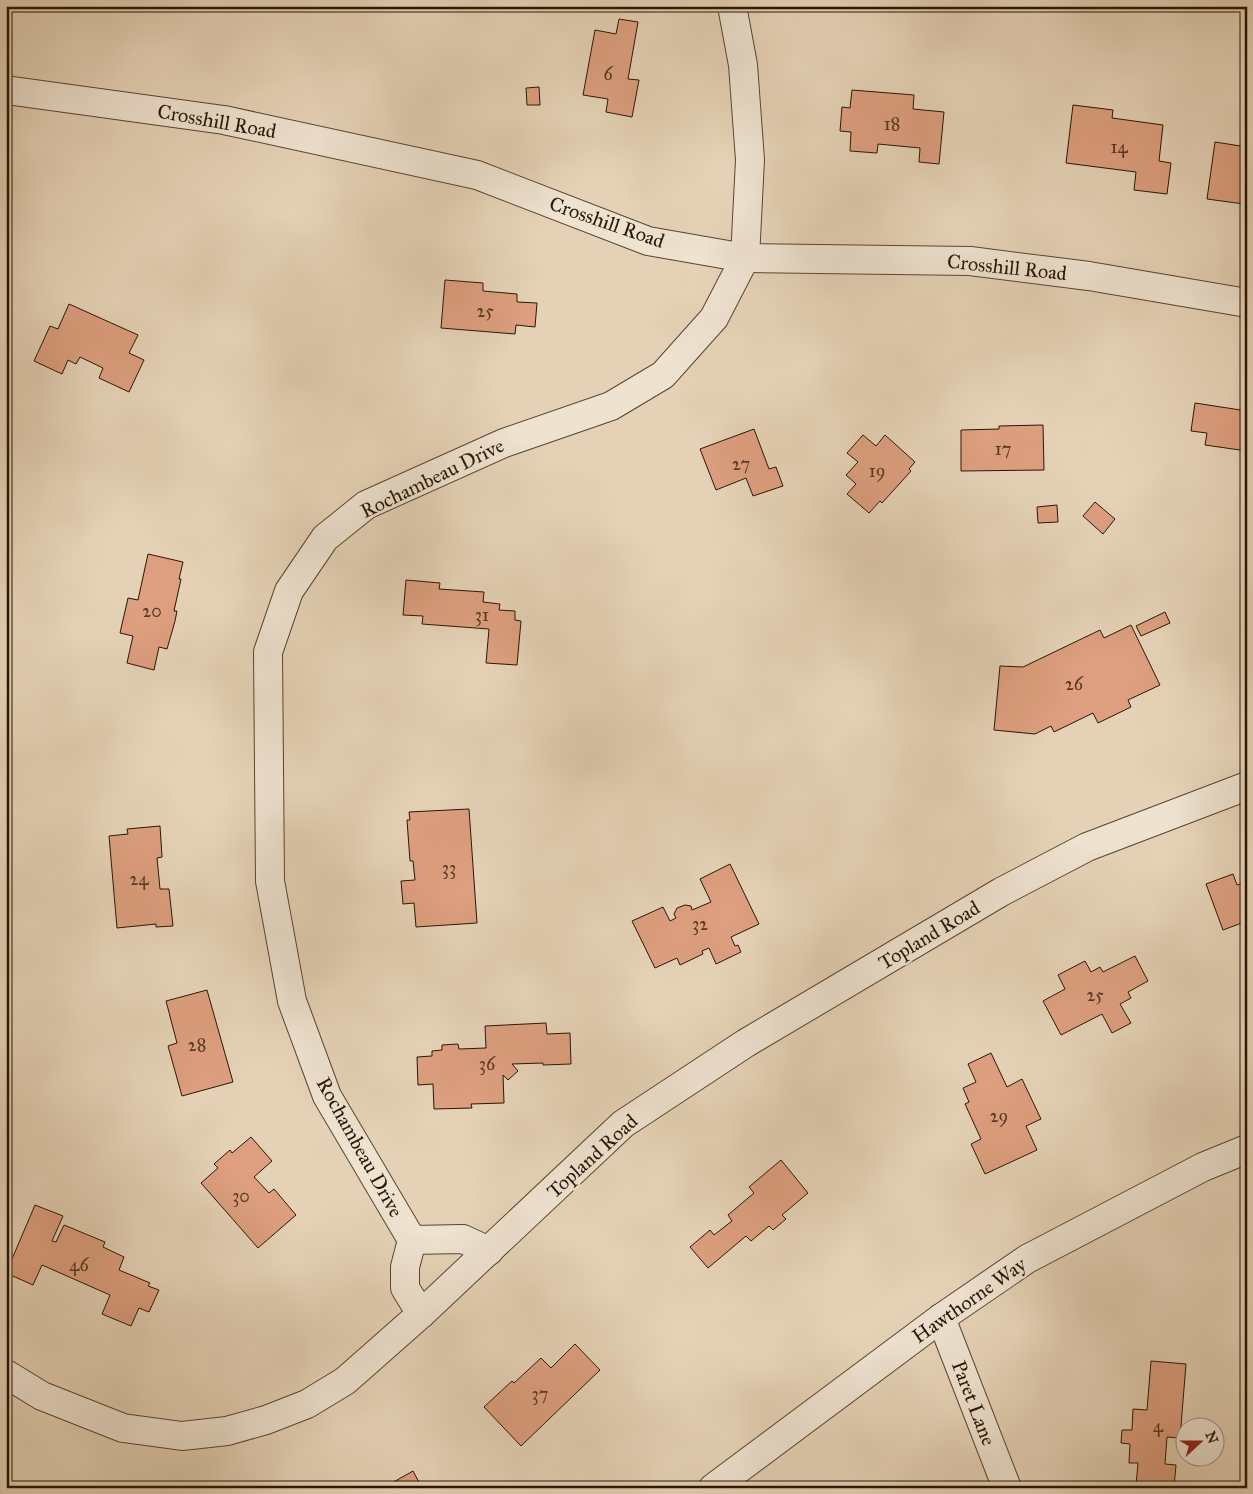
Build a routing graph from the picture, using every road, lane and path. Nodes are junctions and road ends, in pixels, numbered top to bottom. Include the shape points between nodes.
1 (732, 6) edge
2 (6, 90) edge
3 (745, 258) junction
4 (1247, 303) edge
5 (1247, 786) edge
6 (1247, 1149) edge
7 (412, 1240) junction
8 (489, 1251) junction
9 (421, 1314) junction
10 (941, 1318) junction
11 (6, 1374) edge
12 (713, 1488) edge
13 (1007, 1488) edge

1 - 3 street, Rochambeau Drive via 743,65 750,160
2 - 3 street, Crosshill Road via 224,120 477,175 648,241
3 - 4 street, Crosshill Road via 970,260
3 - 7 street, Rochambeau Drive via 714,318 662,375 611,406 504,443 366,505 325,538 288,591 268,652 270,881 292,1001 327,1096
5 - 8 street, Topland Road via 1087,847 1001,892 746,1043 623,1124
6 - 10 street, Hawthorne Way via 1203,1167 1027,1259
7 - 8 street, Rochambeau Drive via 463,1239
7 - 9 street via 405,1267 405,1288
8 - 9 street, Topland Road
9 - 11 street, Topland Road via 345,1380 307,1404 227,1432 182,1436 123,1428 42,1396
10 - 12 street, Hawthorne Way
10 - 13 street, Paret Lane

